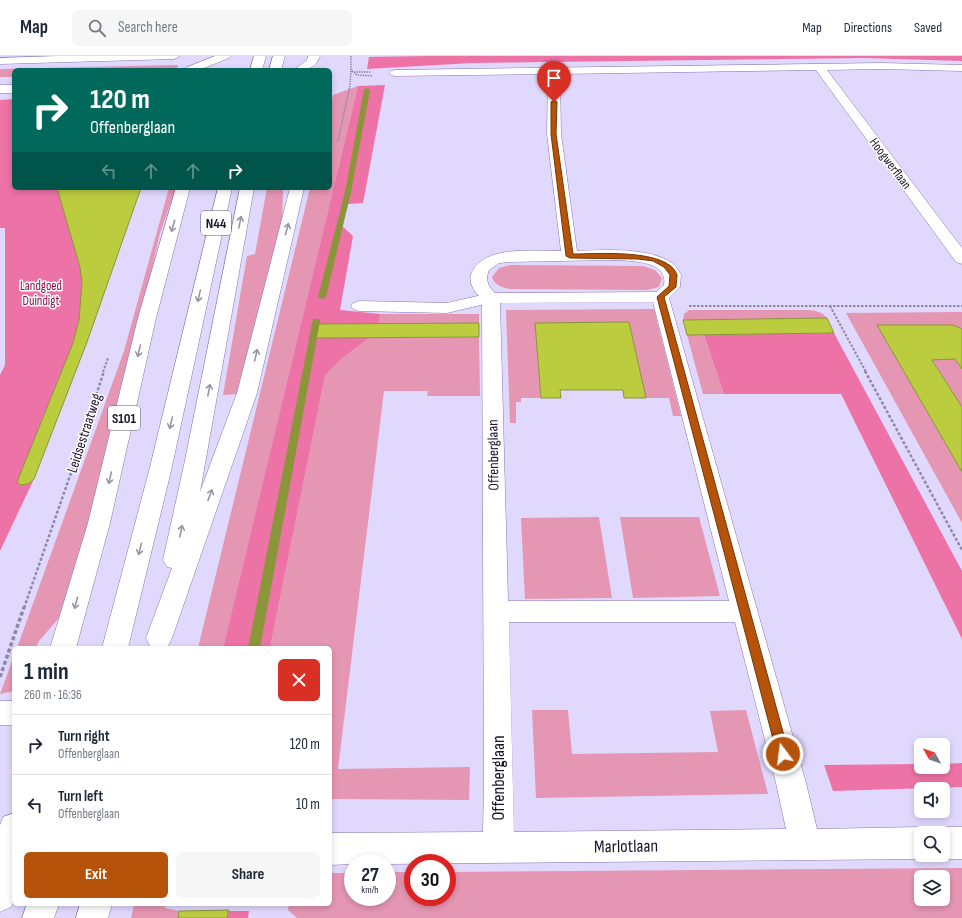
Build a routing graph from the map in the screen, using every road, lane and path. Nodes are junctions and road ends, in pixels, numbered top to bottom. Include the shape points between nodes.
1 (174, 56) edge
2 (225, 56) edge
3 (230, 56) edge
4 (260, 56) edge
5 (279, 56) edge
6 (352, 56) edge
7 (0, 61) edge
8 (315, 63) edge
9 (819, 67) junction
10 (194, 68) edge
11 (227, 68) edge
12 (257, 68) edge
13 (276, 68) edge
14 (304, 68) edge
15 (962, 68) edge
16 (351, 70) junction
17 (554, 70) junction
18 (354, 72) dead end
19 (396, 73) dead end
20 (0, 80) edge
21 (12, 80) edge
22 (0, 89) edge
23 (12, 89) edge
24 (338, 141) dead end
25 (183, 190) edge
26 (225, 190) edge
27 (248, 190) edge
28 (297, 190) edge
29 (570, 256) junction
30 (962, 259) edge
31 (660, 297) junction
32 (491, 298) junction
33 (830, 305) junction
34 (359, 306) dead end
35 (962, 306) edge
36 (109, 356) dead end
37 (962, 550) edge
38 (745, 611) junction
39 (496, 612) junction
40 (158, 643) edge
41 (64, 646) edge
42 (116, 646) edge
43 (0, 677) edge
44 (12, 713) edge
45 (0, 714) edge
46 (12, 836) edge
47 (950, 843) edge
48 (962, 843) edge
49 (914, 844) edge
50 (804, 845) junction
51 (498, 848) junction
52 (332, 849) edge
53 (0, 896) edge
54 (42, 906) edge
55 (95, 906) edge
56 (38, 918) edge
57 (92, 918) edge

1 - 7 street
2 - 10 street
3 - 11 street
4 - 12 street
5 - 13 street
6 - 16 path
8 - 14 street
9 - 15 street
9 - 17 street
9 - 30 street, Hoogwerflaan
16 - 18 path
16 - 24 path
17 - 19 street
17 - 29 street via 554,134
20 - 21 street
22 - 23 street
25 -> 41 street, S101 via 147,318 99,523
26 -> 42 street, N44 via 160,471
40 -> 27 street, N44
40 -> 28 street via 247,393
29 - 31 street via 638,257 654,260 667,266 673,275 672,287
29 - 32 street via 492,260 481,268 479,277 481,289
31 - 32 street
31 - 33 path via 688,306
31 - 38 street
32 - 34 lane via 447,308
32 - 39 street, Offenberglaan
33 - 35 path
33 - 37 path
36 - 43 path, Leidsestraatweg
38 - 39 street
38 - 50 street via 791,783
39 - 51 street, Offenberglaan
44 - 45 lane
46 - 53 street
47 - 48 street
49 - 50 street, Marlotlaan
50 - 51 street, Marlotlaan
51 - 52 street, Marlotlaan
54 - 56 street
55 - 57 street

